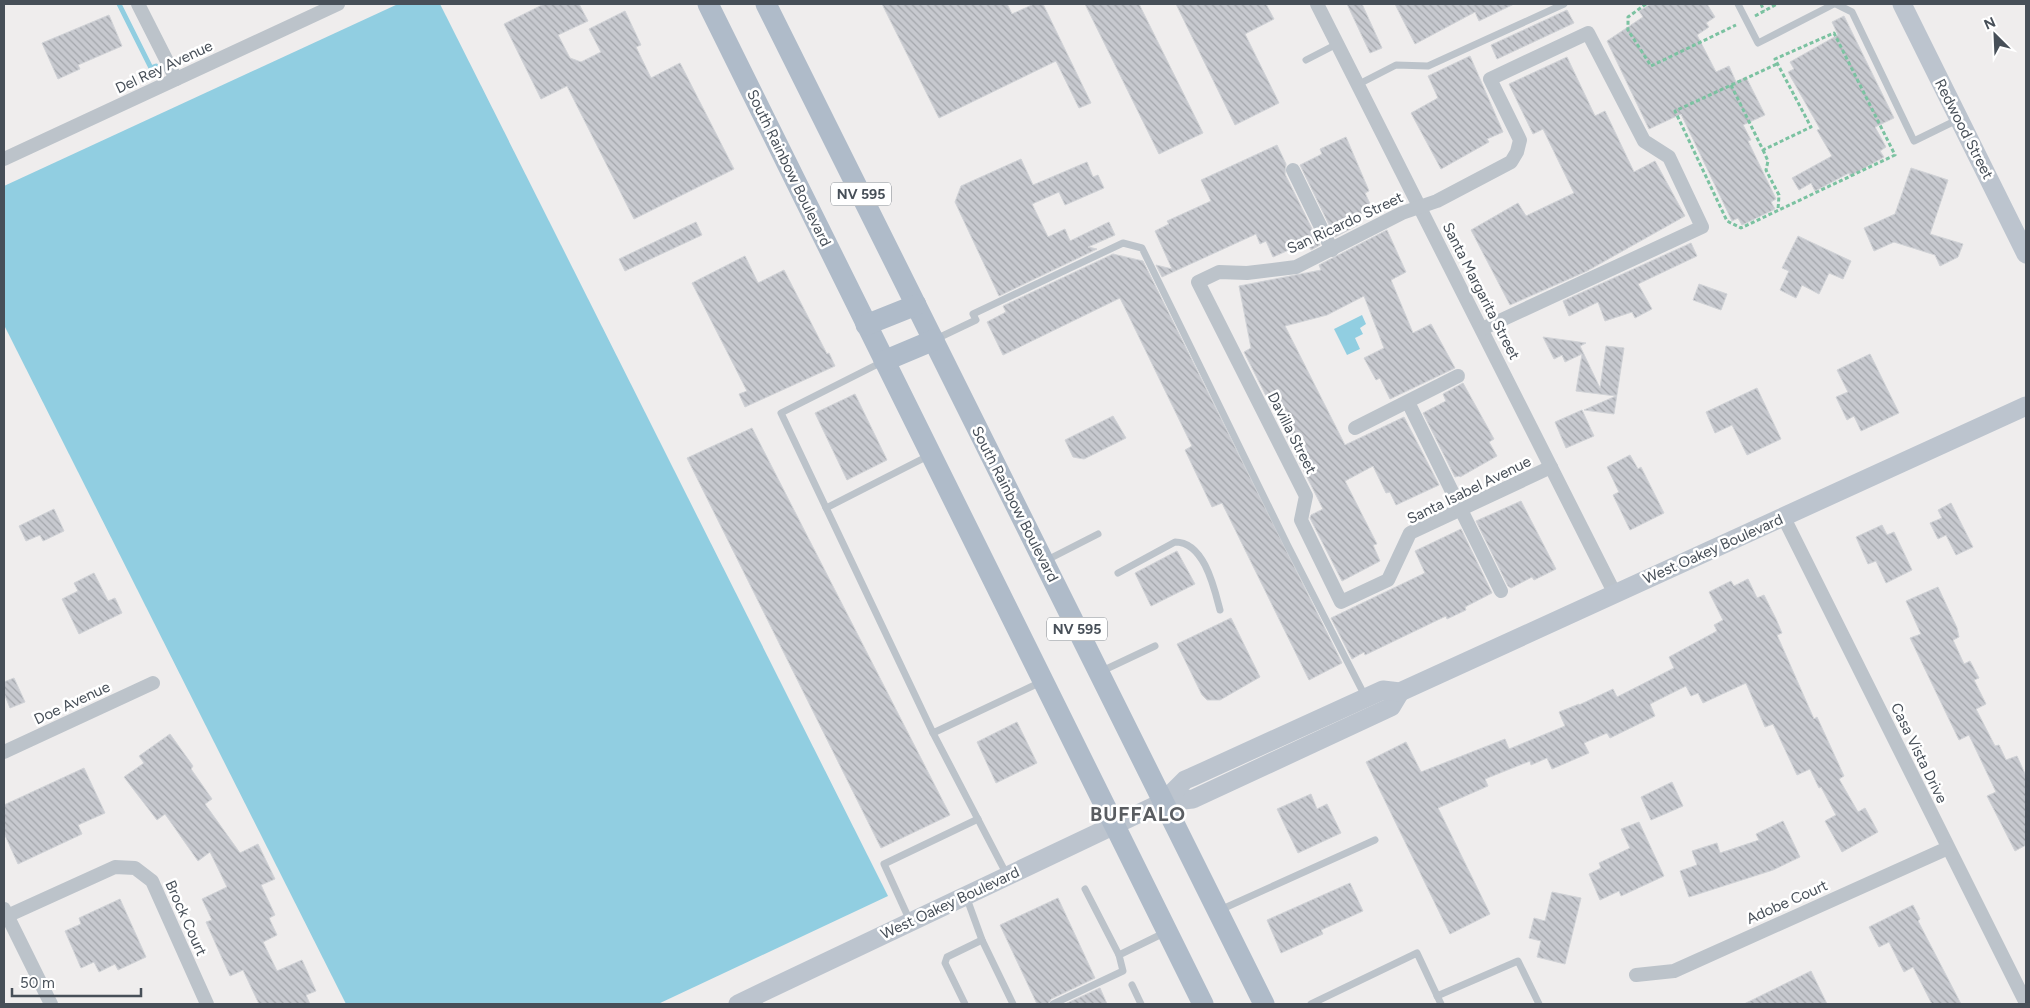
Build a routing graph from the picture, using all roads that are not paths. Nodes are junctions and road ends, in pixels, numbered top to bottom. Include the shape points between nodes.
1 (138, 4) edge
2 (338, 4) edge
3 (708, 4) edge
4 (766, 4) edge
5 (1317, 4) edge
6 (1564, 4) edge
7 (1738, 4) edge
8 (1835, 4) edge
9 (1902, 4) edge
10 (1337, 44) junction
11 (1306, 60) dead end
12 (176, 79) junction
13 (1358, 85) junction
14 (1959, 119) junction
15 (4, 159) edge
16 (1293, 170) dead end
17 (1419, 206) junction
18 (1332, 250) junction
19 (2026, 254) edge
20 (1198, 282) joint
21 (916, 304) junction
22 (866, 325) junction
23 (1482, 329) junction
24 (934, 340) junction
25 (884, 361) junction
26 (1458, 376) dead end
27 (1408, 402) junction
28 (2026, 406) edge
29 (1355, 428) dead end
30 (931, 454) junction
31 (1551, 467) junction
32 (826, 508) junction
33 (1462, 509) junction
34 (1784, 518) junction
35 (1098, 534) dead end
36 (1044, 562) junction
37 (1118, 573) dead end
38 (1501, 590) dead end
39 (1614, 594) junction
40 (1341, 602) joint
41 (1220, 610) dead end
42 (1155, 646) dead end
43 (1099, 672) junction
44 (1043, 680) junction
45 (153, 683) dead end
46 (1400, 692) junction
47 (1366, 698) junction
48 (933, 733) junction
49 (4, 752) edge
50 (1163, 802) junction
51 (978, 819) junction
52 (1114, 825) junction
53 (1375, 840) dead end
54 (1948, 848) junction
55 (1008, 876) junction
56 (1085, 890) dead end
57 (966, 896) junction
58 (5, 912) edge
59 (1218, 912) junction
60 (910, 922) junction
61 (1167, 931) junction
62 (982, 940) junction
63 (1119, 954) junction
64 (1636, 975) dead end
65 (1132, 985) dead end
66 (1437, 996) junction
67 (2026, 1002) edge
68 (52, 1004) edge
69 (207, 1004) edge
70 (738, 1004) edge
71 (965, 1004) edge
72 (1013, 1004) edge
73 (1053, 1004) edge
74 (1141, 1004) edge
75 (1203, 1004) edge
76 (1264, 1004) edge
77 (1311, 1004) edge
78 (1441, 1004) edge
79 (1539, 1004) edge

1 - 12 street
2 - 12 street, Del Rey Avenue
3 - 22 main road, South Rainbow Boulevard / NV 595
4 - 21 main road, South Rainbow Boulevard / NV 595
5 - 10 street, Santa Margarita Street
6 - 13 lane via 1428,66 1396,65
7 - 8 lane via 1758,42
8 - 14 lane via 1852,12 1914,141
9 - 14 main road, Redwood Street
10 - 11 lane
10 - 13 street, Santa Margarita Street
12 - 15 street, Del Rey Avenue
13 - 17 street, Santa Margarita Street
14 - 19 main road, Redwood Street
16 - 18 street
17 - 18 street, San Ricardo Street
17 - 23 street, Santa Margarita Street
17 - 23 street, San Ricardo Street via 1511,162 1517,152 1520,140 1490,79 1588,33 1644,141 1669,157 1702,228
18 - 20 street, San Ricardo Street via 1296,267 1247,273 1219,272
20 - 40 street, Davilla Street via 1306,496 1301,520
21 - 22 main road
21 - 24 main road, South Rainbow Boulevard / NV 595
22 - 25 main road, South Rainbow Boulevard / NV 595
23 - 31 street, Santa Margarita Street
24 - 25 main road
24 - 36 main road, South Rainbow Boulevard / NV 595
24 - 47 lane via 976,320 973,314 1123,243 1142,248
25 - 30 main road, South Rainbow Boulevard / NV 595
25 - 32 lane via 780,413
26 - 27 street
27 - 29 street
27 - 33 street
28 - 34 main road, West Oakey Boulevard
30 - 32 lane
30 - 44 main road, South Rainbow Boulevard / NV 595
31 - 33 street, Santa Isabel Avenue
31 - 39 street, Santa Margarita Street
32 - 48 lane
33 - 38 street
33 - 40 street, Santa Isabel Avenue via 1410,533 1388,580
34 - 39 main road, West Oakey Boulevard
34 - 54 street, Casa Vista Drive
35 - 36 lane
36 - 43 main road, South Rainbow Boulevard / NV 595
37 - 41 lane via 1175,542 1184,542 1198,553 1215,590
39 - 46 main road, West Oakey Boulevard
42 - 43 lane
43 - 50 main road, South Rainbow Boulevard / NV 595
44 - 48 lane
44 - 52 main road, South Rainbow Boulevard / NV 595
45 - 49 street, Doe Avenue
46 - 47 main road, West Oakey Boulevard via 1383,690
46 - 50 main road, West Oakey Boulevard via 1391,707 1305,748 1193,798
47 - 50 main road, West Oakey Boulevard via 1185,780
48 - 51 lane
50 - 52 main road, West Oakey Boulevard
50 - 59 main road, South Rainbow Boulevard / NV 595
51 - 55 lane
51 - 60 lane via 884,864
52 - 55 main road, West Oakey Boulevard
52 - 61 main road, South Rainbow Boulevard / NV 595
53 - 59 lane
54 - 64 street, Adobe Court via 1674,971
54 - 67 street, Casa Vista Drive
55 - 57 main road, West Oakey Boulevard
56 - 63 lane
57 - 60 main road, West Oakey Boulevard
57 - 62 lane
58 - 68 street
58 - 69 street, Brock Court via 115,867 135,868 152,881
59 - 76 main road, South Rainbow Boulevard / NV 595
60 - 70 main road, West Oakey Boulevard
61 - 63 lane
61 - 75 main road, South Rainbow Boulevard / NV 595
62 - 71 lane via 947,957 946,963
62 - 72 lane
63 - 73 lane via 1123,971
65 - 74 lane
66 - 77 lane via 1416,953
66 - 78 lane
66 - 79 lane via 1518,961

